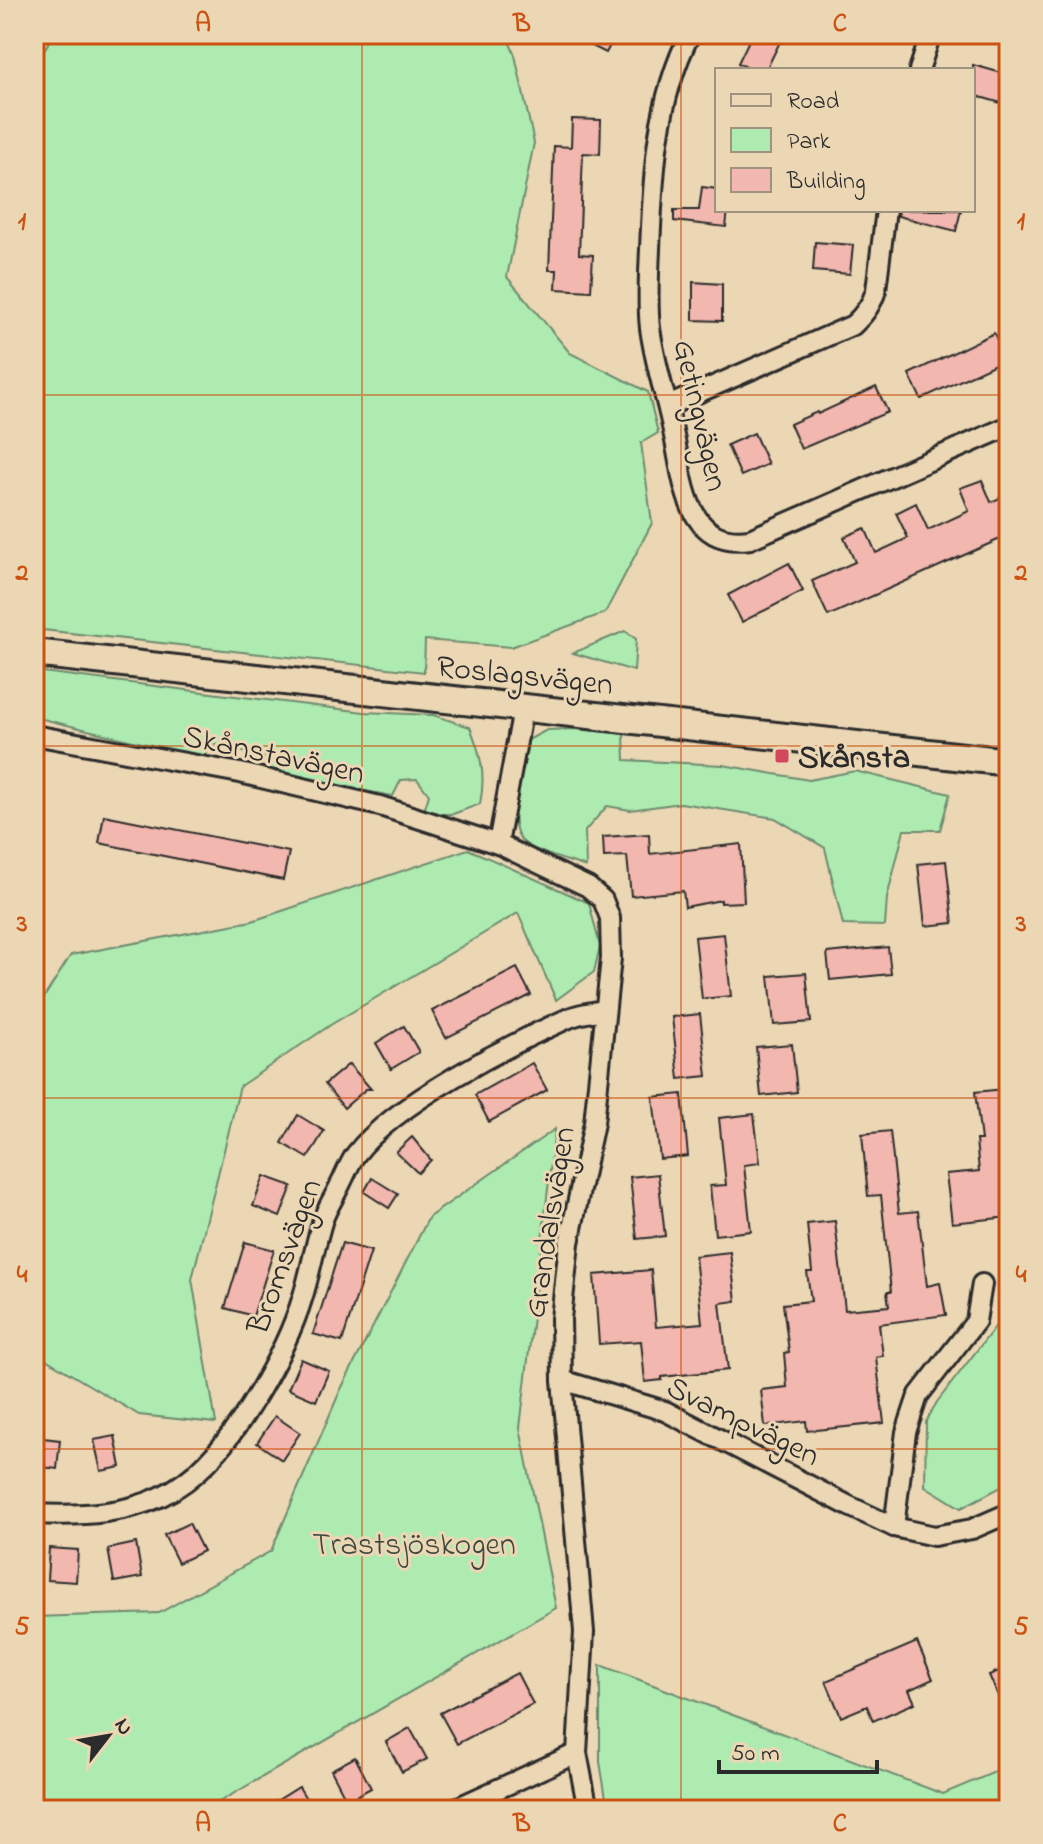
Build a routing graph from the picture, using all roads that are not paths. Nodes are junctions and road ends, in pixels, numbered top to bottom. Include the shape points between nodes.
1 (690, 34) edge
2 (931, 34) edge
3 (920, 68) edge
4 (886, 212) edge
5 (668, 406) junction
6 (1009, 426) edge
7 (34, 653) edge
8 (523, 709) junction
9 (34, 735) edge
10 (1009, 762) edge
11 (498, 844) junction
12 (604, 1010) junction
13 (982, 1284) dead end
14 (562, 1380) junction
15 (1009, 1513) edge
16 (34, 1514) edge
17 (894, 1527) junction
18 (577, 1753) junction
19 (452, 1810) edge
20 (588, 1810) edge

1 - 5 street, Getingvägen via 664,99 651,219 650,325
2 - 3 street
4 - 5 street via 876,290 853,325
5 - 6 street, Getingvägen via 696,518 710,533 731,541 763,535
7 - 8 main road, Roslagsvägen
8 - 10 main road, Roslagsvägen
8 - 11 street
9 - 11 street, Skånstavägen via 380,806
11 - 12 street, Grandalsvägen via 588,887 603,900 610,918 611,958
12 - 14 street, Grandalsvägen via 594,1123 569,1243 561,1319
12 - 16 street, Bromsvägen via 572,1017 471,1068 394,1118 355,1155 324,1216 302,1299 280,1352 237,1428 201,1471 137,1506 97,1514
13 - 17 street via 976,1321 918,1396 906,1432
14 - 17 street, Svampvägen via 665,1411
14 - 18 street, Grandalsvägen via 584,1632
15 - 17 street, Svampvägen via 972,1529 934,1536
18 - 19 street
18 - 20 street, Grandalsvägen

